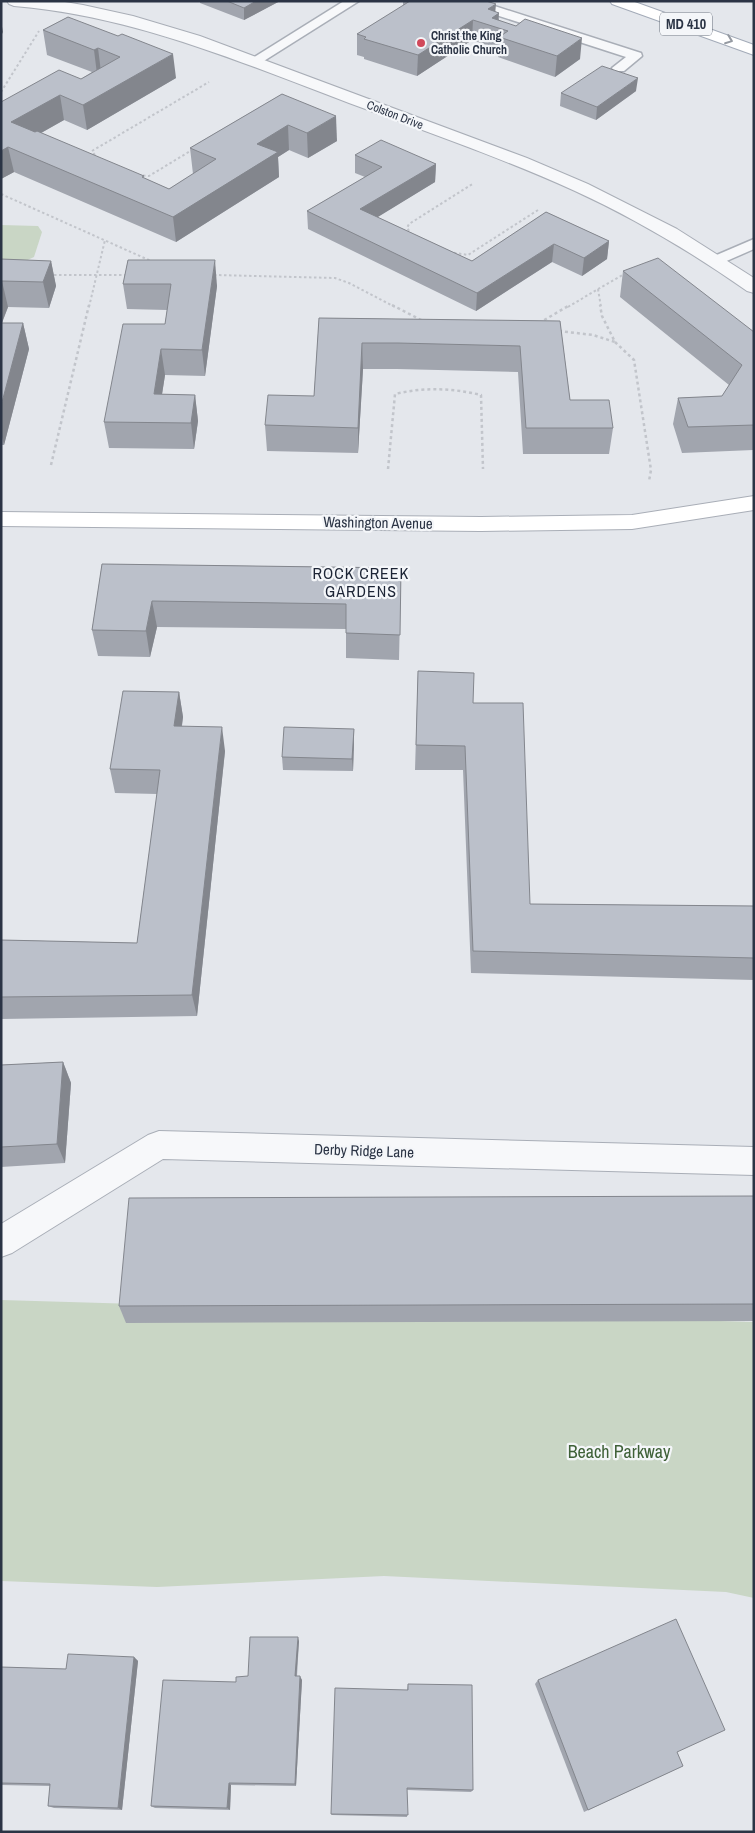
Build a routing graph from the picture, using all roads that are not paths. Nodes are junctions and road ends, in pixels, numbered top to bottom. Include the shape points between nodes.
1 (14, 1) edge
2 (353, 1) edge
3 (466, 1) edge
4 (617, 1) edge
5 (754, 50) edge
6 (254, 62) junction
7 (619, 68) dead end
8 (754, 243) edge
9 (717, 260) junction
10 (754, 287) edge
11 (754, 503) edge
12 (1, 519) edge
13 (754, 1161) edge
14 (1, 1242) edge

1 - 6 street, Colston Drive via 142,22
2 - 6 lane
3 - 7 lane via 636,56
4 -> 5 street, MD 410
6 - 9 street, Colston Drive via 570,181
8 - 9 lane
9 - 10 street, Colston Drive
11 - 12 street, Washington Avenue via 623,522 482,524
13 - 14 street, Derby Ridge Lane via 159,1145

